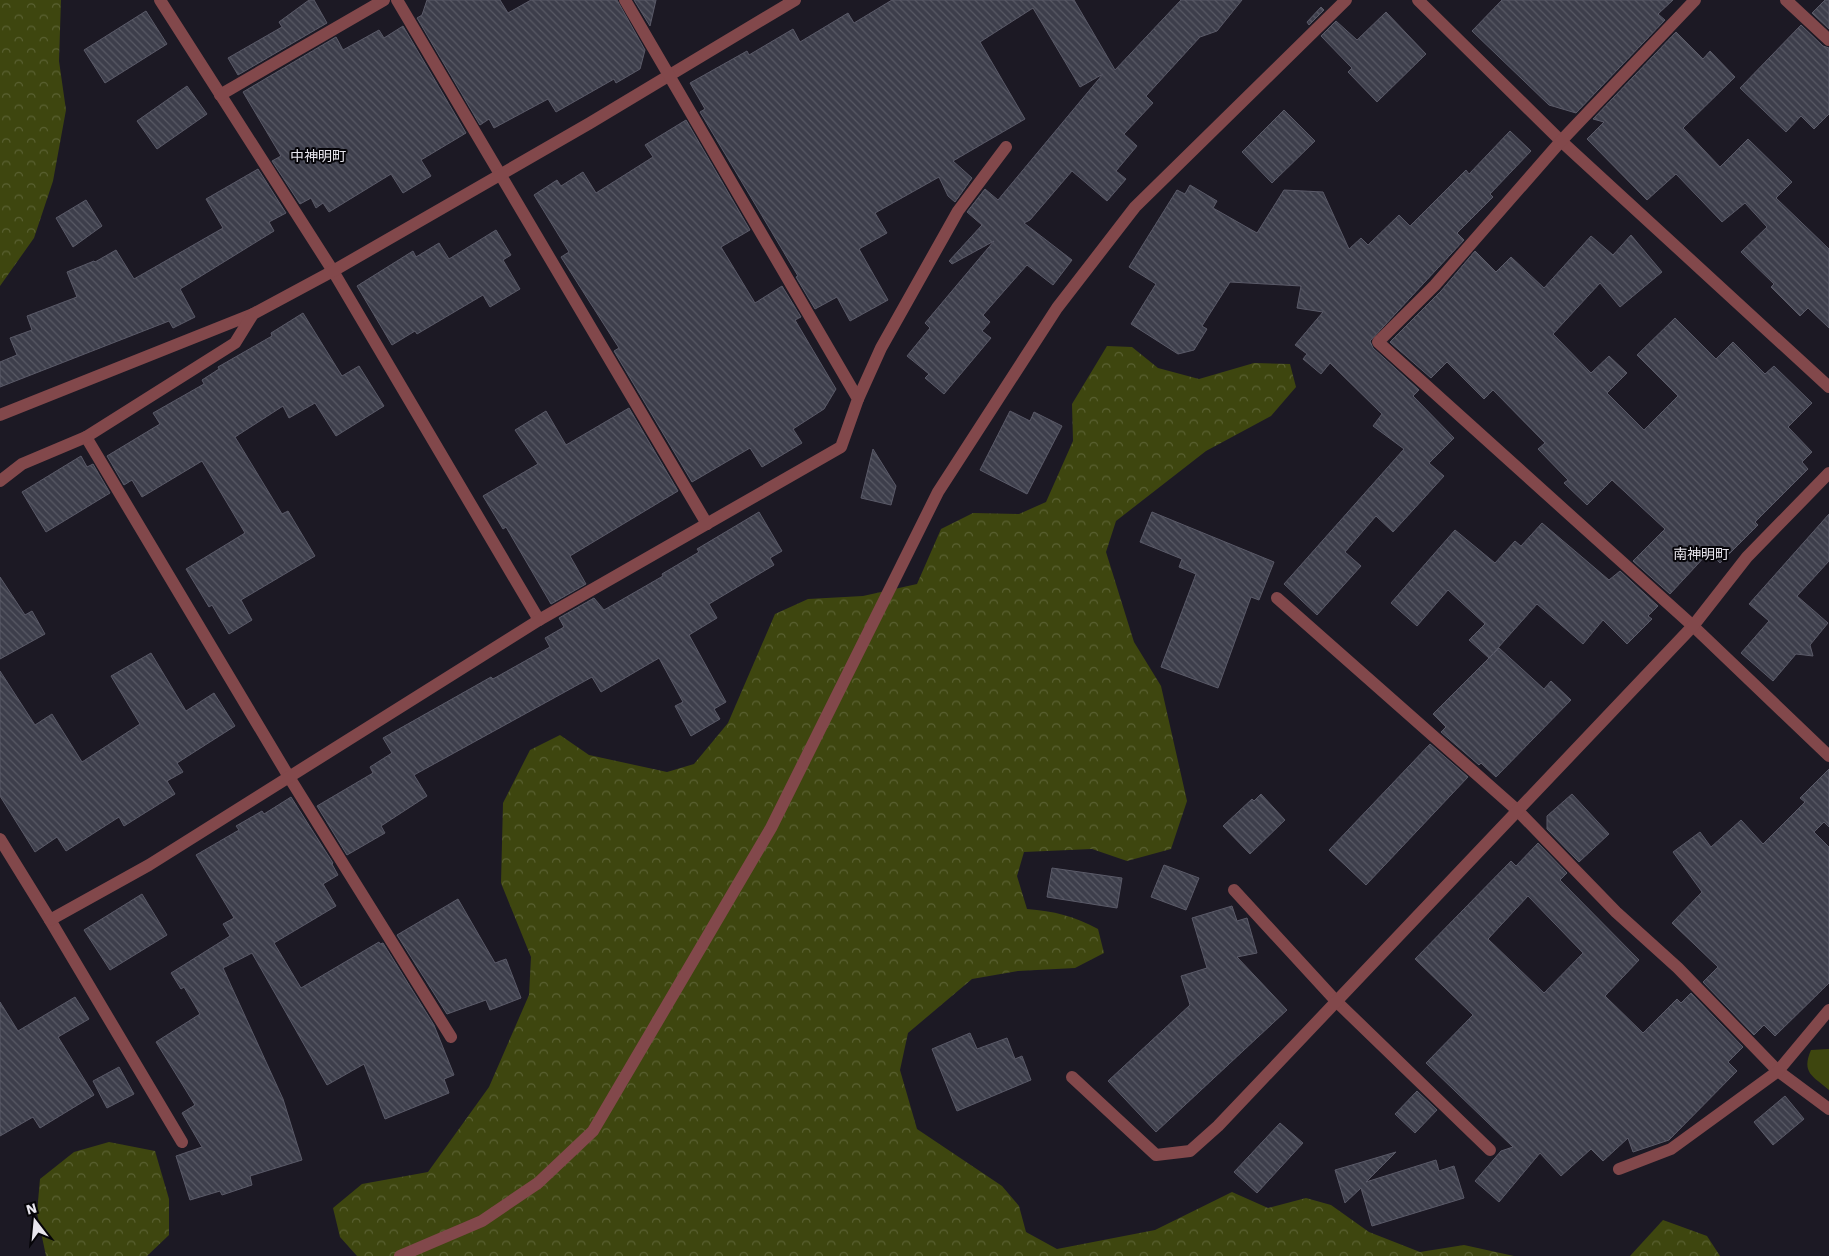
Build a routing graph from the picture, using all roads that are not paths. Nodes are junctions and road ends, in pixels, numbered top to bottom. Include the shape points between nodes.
1 (160, 0) edge
2 (384, 0) edge
3 (397, 0) edge
4 (625, 0) edge
5 (794, 0) edge
6 (1346, 0) edge
7 (1418, 0) edge
8 (1695, 0) edge
9 (1786, 0) edge
10 (1829, 40) edge
11 (670, 76) junction
12 (220, 95) junction
13 (1562, 142) junction
14 (1006, 147) dead end
15 (499, 176) junction
16 (333, 271) junction
17 (253, 314) junction
18 (1829, 387) edge
19 (858, 399) junction
20 (0, 415) edge
21 (86, 437) junction
22 (1829, 473) edge
23 (0, 482) edge
24 (707, 524) junction
25 (1277, 598) dead end
26 (539, 620) junction
27 (1693, 626) junction
28 (1829, 756) edge
29 (289, 777) junction
30 (1517, 810) junction
31 (0, 839) edge
32 (5, 858) edge
33 (1234, 890) dead end
34 (50, 920) junction
35 (1336, 1001) junction
36 (1829, 1010) edge
37 (451, 1037) dead end
38 (1778, 1071) junction
39 (1072, 1077) dead end
40 (1829, 1109) edge
41 (182, 1142) dead end
42 (1490, 1150) dead end
43 (1619, 1169) dead end
44 (400, 1256) edge

1 - 12 street
2 - 12 street
3 - 15 street
4 - 11 street
5 - 11 street
6 - 44 street via 1135,207 1057,308 938,492 770,828 593,1132 538,1183 482,1221
7 - 13 street
8 - 13 street
9 - 10 street
11 - 15 street
11 - 19 street
12 - 16 street
13 - 18 street
13 - 27 street via 1435,285 1378,342
14 - 19 street via 958,211 881,348
15 - 16 street
15 - 24 street
16 - 17 street
16 - 26 street
17 - 20 street
17 - 21 street via 235,343
19 - 24 street via 842,447
21 - 23 street via 22,464
21 - 29 street
22 - 27 street via 1747,557
24 - 26 street
25 - 30 street
26 - 29 street
27 - 28 street
27 - 30 street
29 - 34 street via 149,865
29 - 37 street
30 - 35 street
30 - 38 street
31 - 32 street
32 - 34 street
33 - 35 street
34 - 41 street
35 - 39 street via 1218,1126 1190,1151 1156,1155
35 - 42 street
36 - 38 street
38 - 40 street
38 - 43 street via 1671,1148

